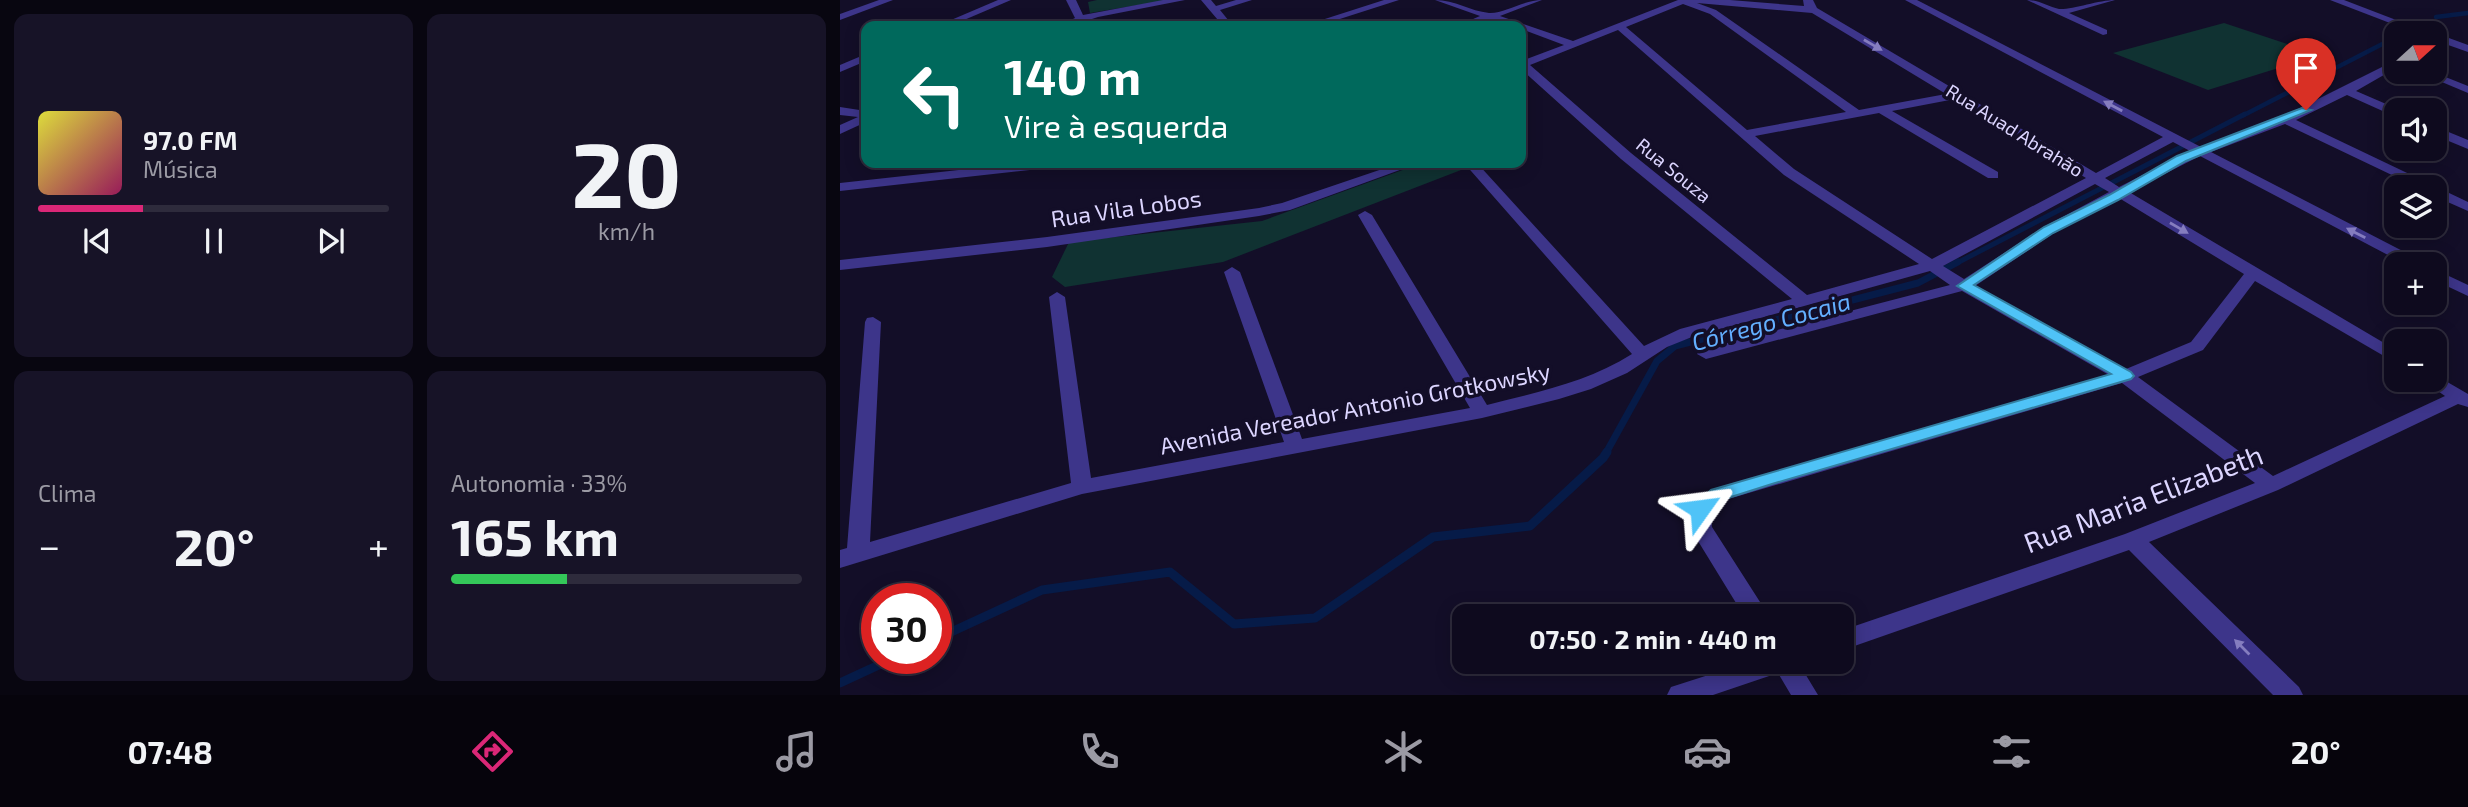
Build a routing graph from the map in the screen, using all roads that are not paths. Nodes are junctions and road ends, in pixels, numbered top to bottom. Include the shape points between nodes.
1 (888, 0) edge
2 (1006, 0) edge
3 (1071, 0) edge
4 (1180, 0) edge
5 (1206, 0) edge
6 (1247, 0) edge
7 (1394, 0) edge
8 (1440, 0) edge
9 (1538, 0) edge
10 (1687, 0) edge
11 (1910, 0) edge
12 (2032, 0) edge
13 (2109, 0) edge
14 (2335, 0) edge
15 (1811, 5) edge
16 (1214, 9) junction
17 (2060, 12) junction
18 (1491, 16) junction
19 (840, 18) edge
20 (954, 21) edge
21 (1081, 21) edge
22 (1086, 21) edge
23 (1224, 21) edge
24 (1325, 21) edge
25 (1476, 21) edge
26 (1506, 21) edge
27 (2387, 21) edge
28 (1618, 25) junction
29 (1526, 28) edge
30 (2103, 32) dead end
31 (2447, 42) edge
32 (1572, 44) junction
33 (2468, 49) edge
34 (861, 59) edge
35 (1526, 63) edge
36 (1526, 68) edge
37 (840, 69) edge
38 (2384, 70) edge
39 (2447, 81) edge
40 (2468, 90) edge
41 (2347, 91) junction
42 (1958, 95) junction
43 (2384, 108) edge
44 (1881, 109) junction
45 (840, 111) edge
46 (1857, 114) junction
47 (861, 119) edge
48 (2286, 120) junction
49 (861, 121) edge
50 (840, 130) edge
51 (1744, 134) junction
52 (2447, 136) edge
53 (2175, 139) junction
54 (2468, 145) edge
55 (2196, 149) junction
56 (1013, 168) edge
57 (1398, 168) edge
58 (1475, 168) edge
59 (1993, 175) dead end
60 (2402, 175) edge
61 (2096, 180) junction
62 (840, 187) edge
63 (2116, 192) junction
64 (2447, 197) edge
65 (2468, 207) edge
66 (1366, 215) dead end
67 (2393, 252) edge
68 (840, 265) edge
69 (1935, 268) junction
70 (1233, 272) dead end
71 (2254, 272) junction
72 (2447, 280) edge
73 (1961, 284) junction
74 (2468, 291) edge
75 (1057, 297) dead end
76 (1804, 301) junction
77 (873, 322) dead end
78 (2384, 351) edge
79 (1642, 354) junction
80 (1706, 354) dead end
81 (2125, 376) junction
82 (2447, 390) edge
83 (2463, 400) edge
84 (1482, 412) junction
85 (1295, 447) junction
86 (2272, 485) junction
87 (1082, 487) junction
88 (2133, 540) junction
89 (849, 555) edge
90 (1748, 604) edge
91 (1854, 636) edge
92 (1746, 674) edge
93 (1791, 674) edge
94 (1680, 695) edge
95 (1805, 695) edge
96 (2291, 695) edge

1 - 19 street
2 - 20 street
3 - 21 street
4 - 22 street
5 - 16 street
6 - 16 street
7 - 24 street
8 - 18 street
9 - 18 street
10 - 15 street
10 - 28 street
10 - 46 street via 1713,12
53 -> 11 street
12 - 17 street
13 - 17 street
14 - 27 street
15 -> 42 street, Rua Auad Abrahão
16 - 23 street
17 - 30 street
18 - 25 street
18 - 26 street
28 - 32 street
28 - 51 street
29 - 32 street
31 - 33 street
32 - 35 street
34 - 37 street
36 - 76 street, Rua Souza
38 - 41 street
39 - 40 street
41 - 43 street
41 - 48 street
42 - 44 street
42 - 61 street, Rua Auad Abrahão
44 - 46 street
44 - 59 street
45 - 47 street
46 - 51 street
48 - 55 street
48 - 60 street
49 - 50 street
51 - 69 street via 1789,172
52 - 54 street
53 - 55 street
53 - 61 street, Avenida Vereador Antonio Grotkowsky
55 - 63 street
67 -> 55 street
56 - 62 street
57 - 68 street, Rua Vila Lobos via 1259,212
58 - 79 street
61 - 63 street, Rua Auad Abrahão
61 - 69 street, Avenida Vereador Antonio Grotkowsky
63 -> 71 street, Rua Auad Abrahão
63 - 73 street
64 - 65 street
66 - 84 street
69 - 73 street
69 - 76 street, Avenida Vereador Antonio Grotkowsky
70 - 85 street
71 - 78 street, Rua Auad Abrahão
71 - 81 street via 2197,346
72 - 74 street
73 - 80 street
73 - 81 street
75 - 87 street
76 - 79 street, Avenida Vereador Antonio Grotkowsky via 1686,333
77 - 89 street
79 - 84 street, Avenida Vereador Antonio Grotkowsky via 1585,385
81 - 86 street
81 - 90 street via 1718,495 1700,509 1701,528
82 - 83 street
83 - 86 street, Rua Maria Elizabeth
84 - 85 street, Avenida Vereador Antonio Grotkowsky
85 - 87 street, Avenida Vereador Antonio Grotkowsky
86 - 88 street, Rua Maria Elizabeth
87 - 89 street, Avenida Vereador Antonio Grotkowsky
88 - 91 street, Rua Maria Elizabeth
96 -> 88 street
92 - 94 street
93 - 95 street

